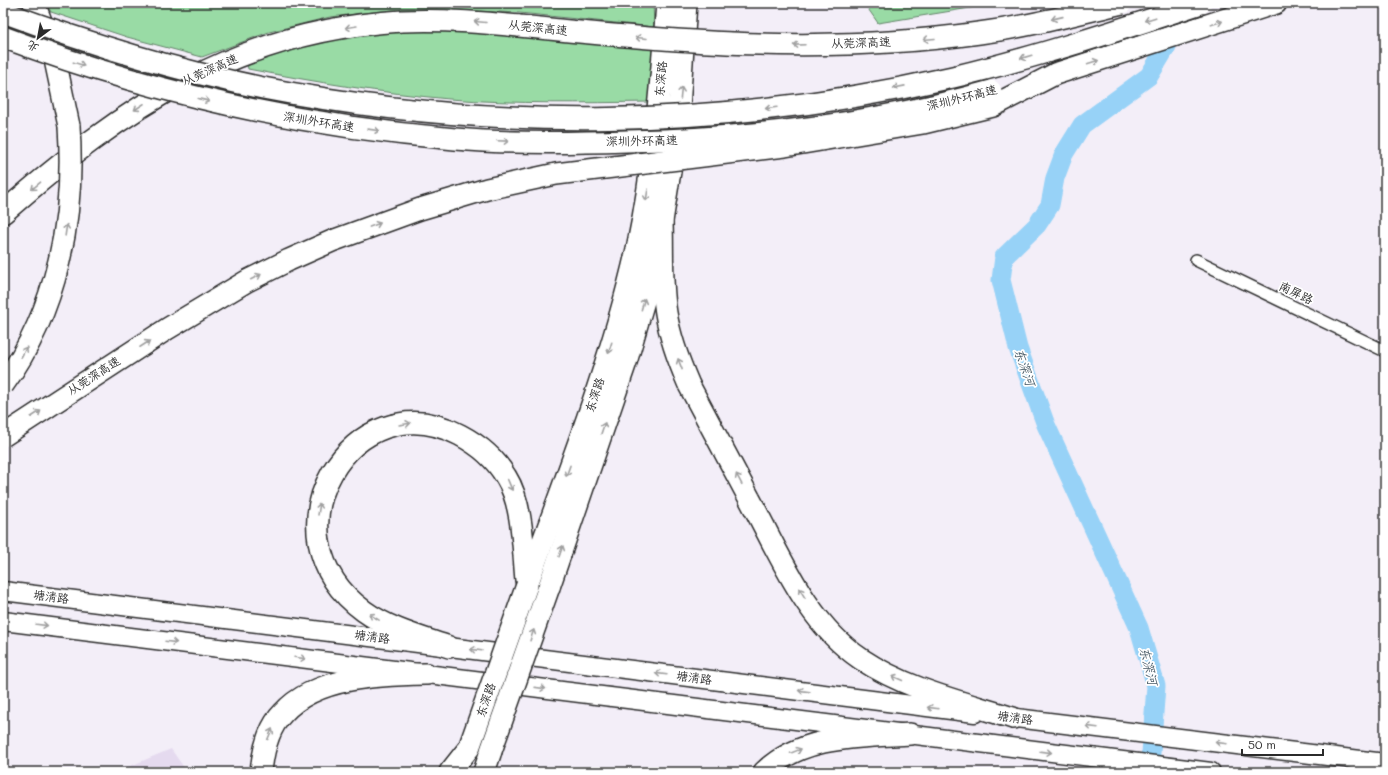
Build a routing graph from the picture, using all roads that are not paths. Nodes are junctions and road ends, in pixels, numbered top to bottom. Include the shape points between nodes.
1 (34, 3) edge
2 (667, 3) edge
3 (686, 3) edge
4 (1122, 3) edge
5 (1200, 3) edge
6 (1276, 3) edge
7 (3, 12) edge
8 (44, 26) junction
9 (3, 37) edge
10 (1055, 74) junction
11 (3, 213) edge
12 (662, 221) junction
13 (1196, 260) dead end
14 (1385, 351) edge
15 (3, 385) edge
16 (3, 436) edge
17 (527, 585) junction
18 (3, 591) edge
19 (3, 621) edge
20 (449, 647) junction
21 (427, 674) junction
22 (1013, 718) junction
23 (910, 734) junction
24 (469, 748) junction
25 (1385, 763) edge
26 (262, 772) edge
27 (450, 772) edge
28 (461, 772) edge
29 (484, 772) edge
30 (764, 772) edge
31 (1211, 772) edge

1 - 8 highway
2 -> 17 highway, 东深路 via 652,164 636,249 617,326
12 -> 3 highway, 东深路 via 678,122
4 -> 11 highway, 从莞深高速, bridge via 1027,25 979,33 882,43 792,46 708,43 450,21 378,23 330,30 260,48 198,74 150,100 78,150
5 -> 8 highway, 深圳外环高速, bridge via 1017,60 920,84 756,110 630,118 458,115 327,99 196,73
10 -> 6 highway, 深圳外环高速
7 - 8 highway, 深圳外环高速, bridge
15 -> 8 highway, bridge via 38,323 65,239 70,194 69,126 59,73
9 -> 10 highway, 深圳外环高速, bridge via 124,78 234,106 383,131 496,141 648,141 762,134 910,110 984,94
16 -> 10 highway, 从莞深高速, bridge via 166,329 247,281 332,241 420,209 494,187 556,174 778,147 923,123 993,106
22 -> 12 highway via 932,692 881,671 855,654 824,627 786,569 679,362 665,307
29 -> 12 highway, 东深路, bridge via 627,359 648,287
13 - 14 street, 南屏路
20 -> 17 highway via 405,632 363,610 340,589 323,561 318,529 321,498 333,469 360,441 391,427 427,423 442,426 477,444 507,477 514,493
17 - 24 highway, 东深路, bridge
18 - 20 main road, 塘清路
19 -> 21 main road
22 -> 20 main road, 塘清路
21 -> 23 main road
26 -> 21 highway via 263,752 271,731 282,713 299,699 315,691 360,678
25 -> 22 main road, 塘清路
30 -> 23 highway via 793,751 826,741
23 -> 31 main road
24 - 27 highway
24 - 28 highway, 东深路

